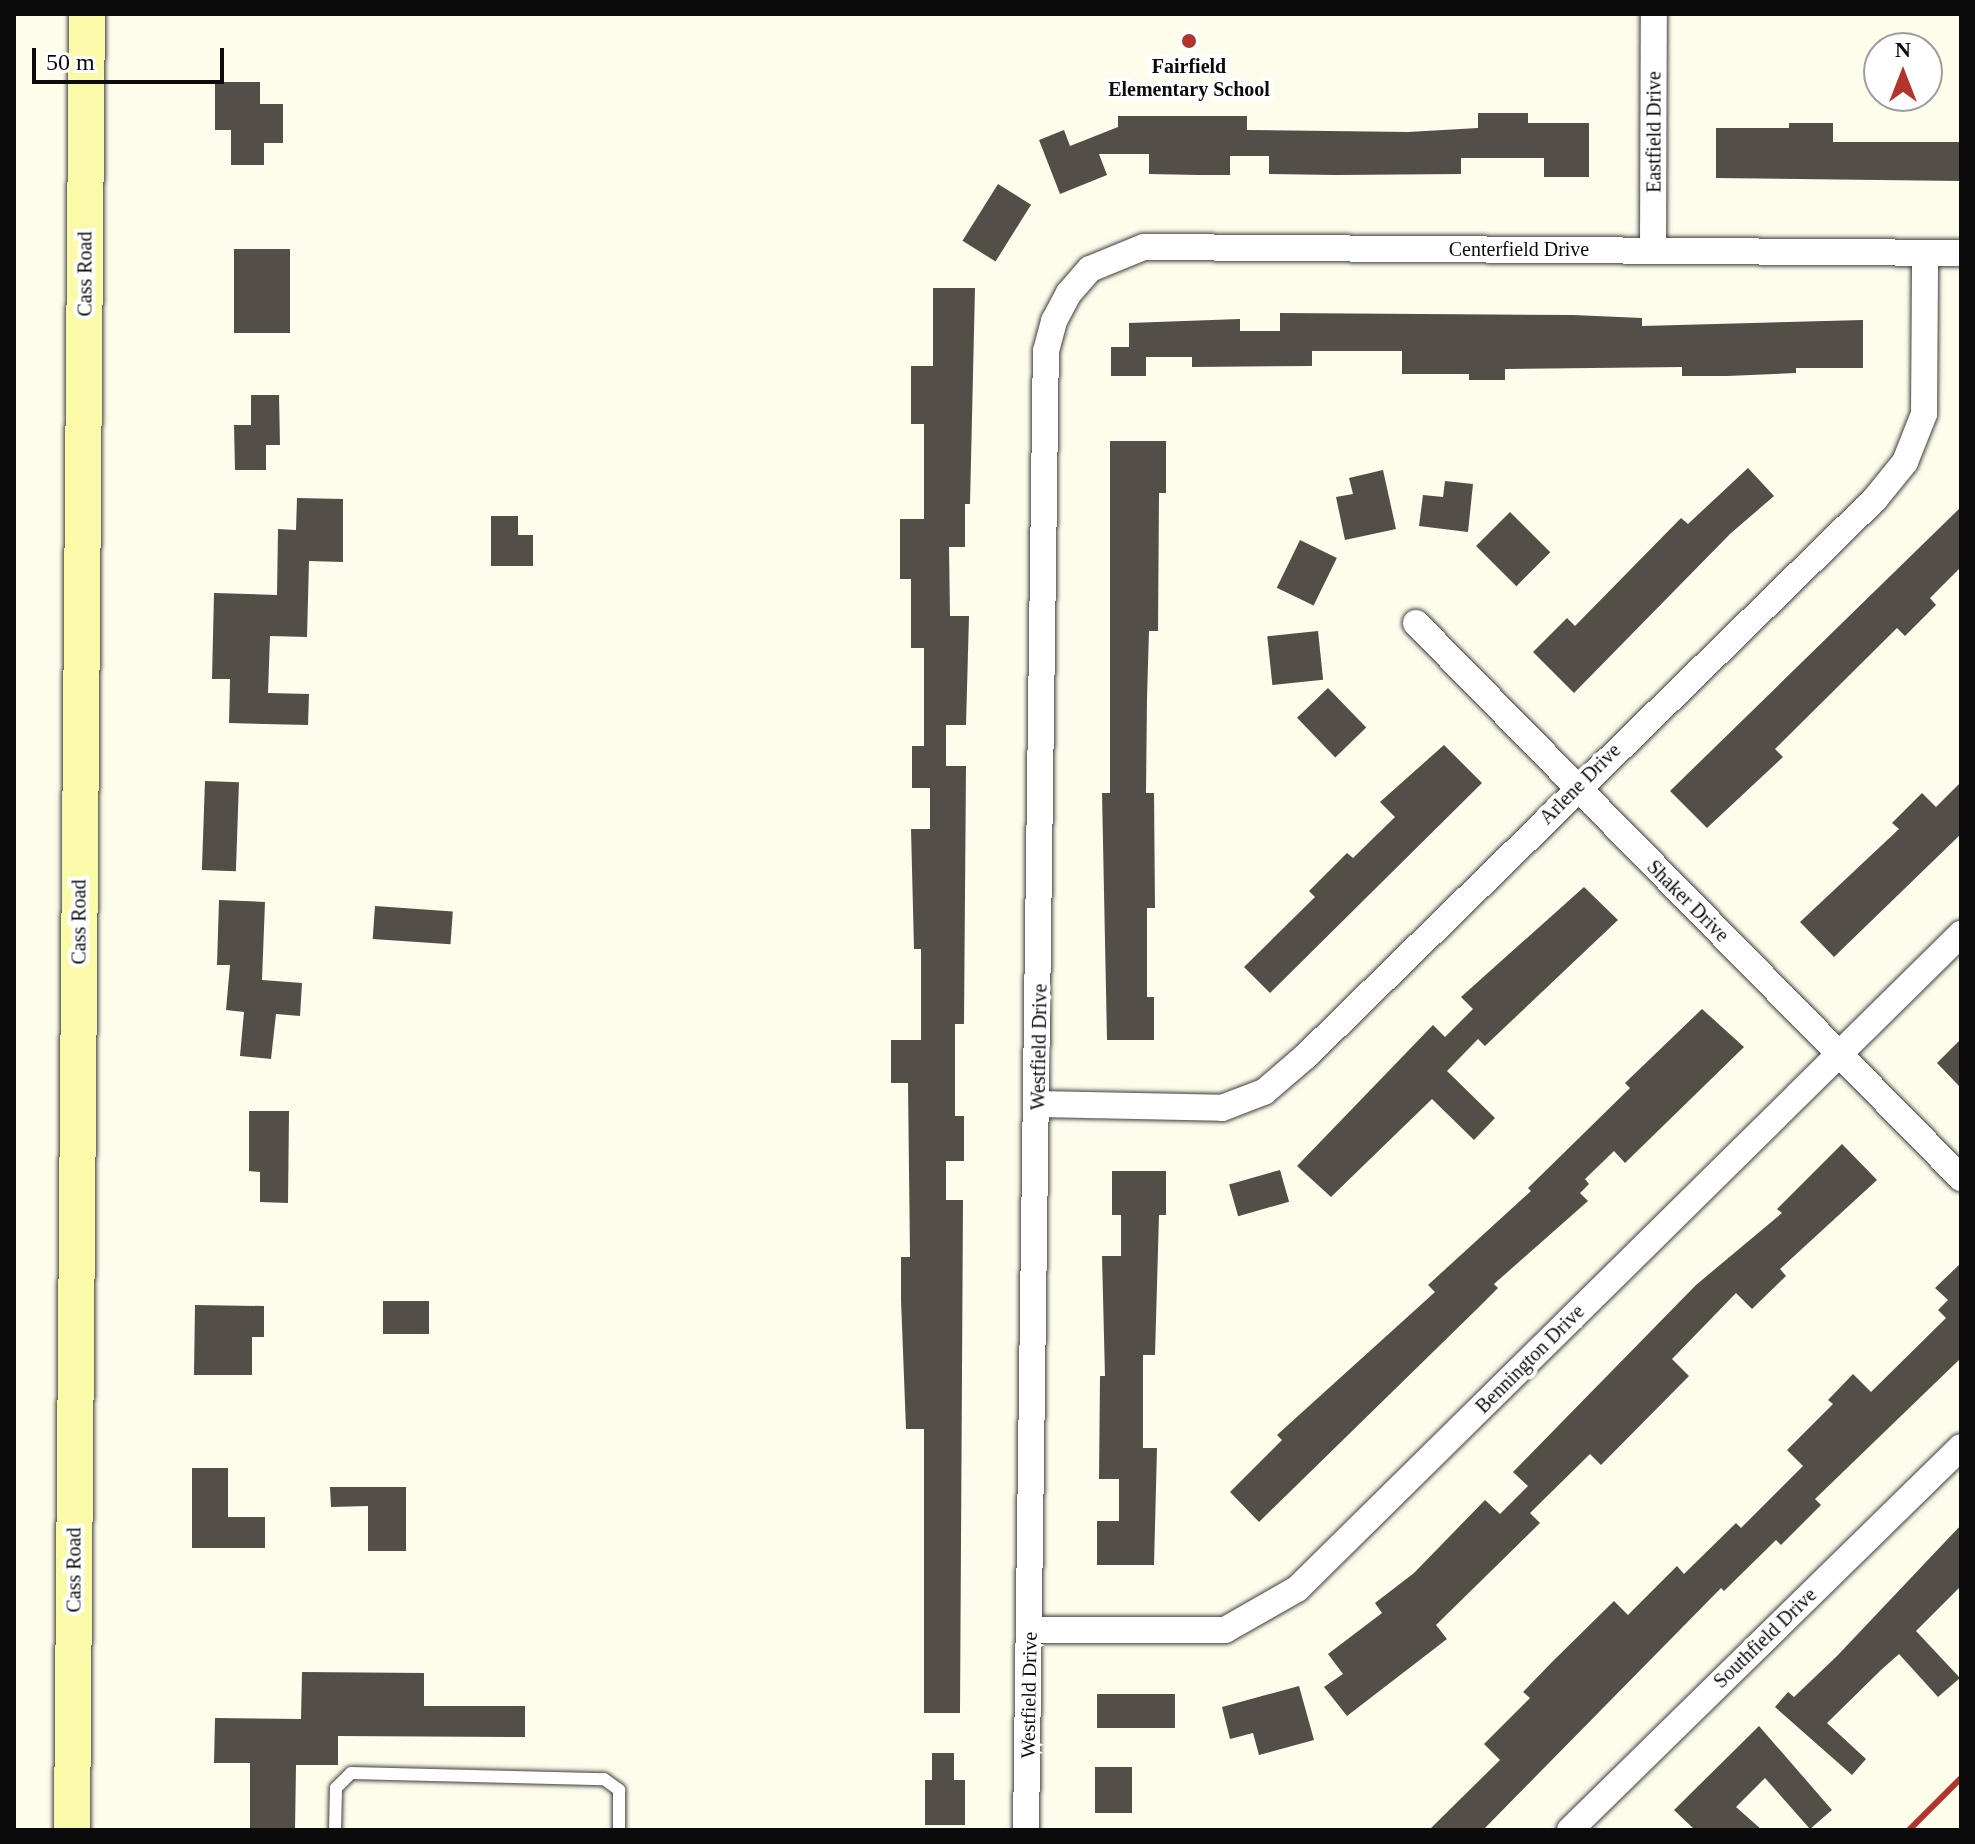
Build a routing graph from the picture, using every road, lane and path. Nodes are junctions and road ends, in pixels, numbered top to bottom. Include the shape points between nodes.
1 (87, 14) edge
2 (1654, 14) edge
3 (1653, 250) junction
4 (1925, 253) junction
5 (1961, 253) edge
6 (1084, 275) joint
7 (1416, 623) dead end
8 (1575, 788) junction
9 (1961, 934) edge
10 (1839, 1054) junction
11 (1038, 1104) junction
12 (1961, 1178) edge
13 (1961, 1447) edge
14 (1030, 1630) junction
15 (72, 1830) edge
16 (335, 1830) edge
17 (619, 1830) edge
18 (1026, 1830) edge
19 (1570, 1830) edge

1 - 15 street, Cass Road
2 - 3 street, Eastfield Drive
3 - 4 street, Centerfield Drive
3 - 6 street, Centerfield Drive via 1144,247
4 - 5 street, Centerfield Drive
4 - 8 street, Arlene Drive via 1924,414 1905,462 1875,499
6 - 11 street, Westfield Drive via 1054,321 1046,351
7 - 8 street, Shaker Drive
8 - 10 street, Shaker Drive
8 - 11 street, Arlene Drive via 1264,1092 1222,1108
9 - 10 street, Bennington Drive
10 - 12 street, Shaker Drive
10 - 14 street, Bennington Drive via 1297,1589 1225,1630
11 - 14 street, Westfield Drive
13 - 19 street, Southfield Drive
14 - 18 street, Westfield Drive
16 - 17 lane via 336,1788 351,1773 604,1779 619,1790

